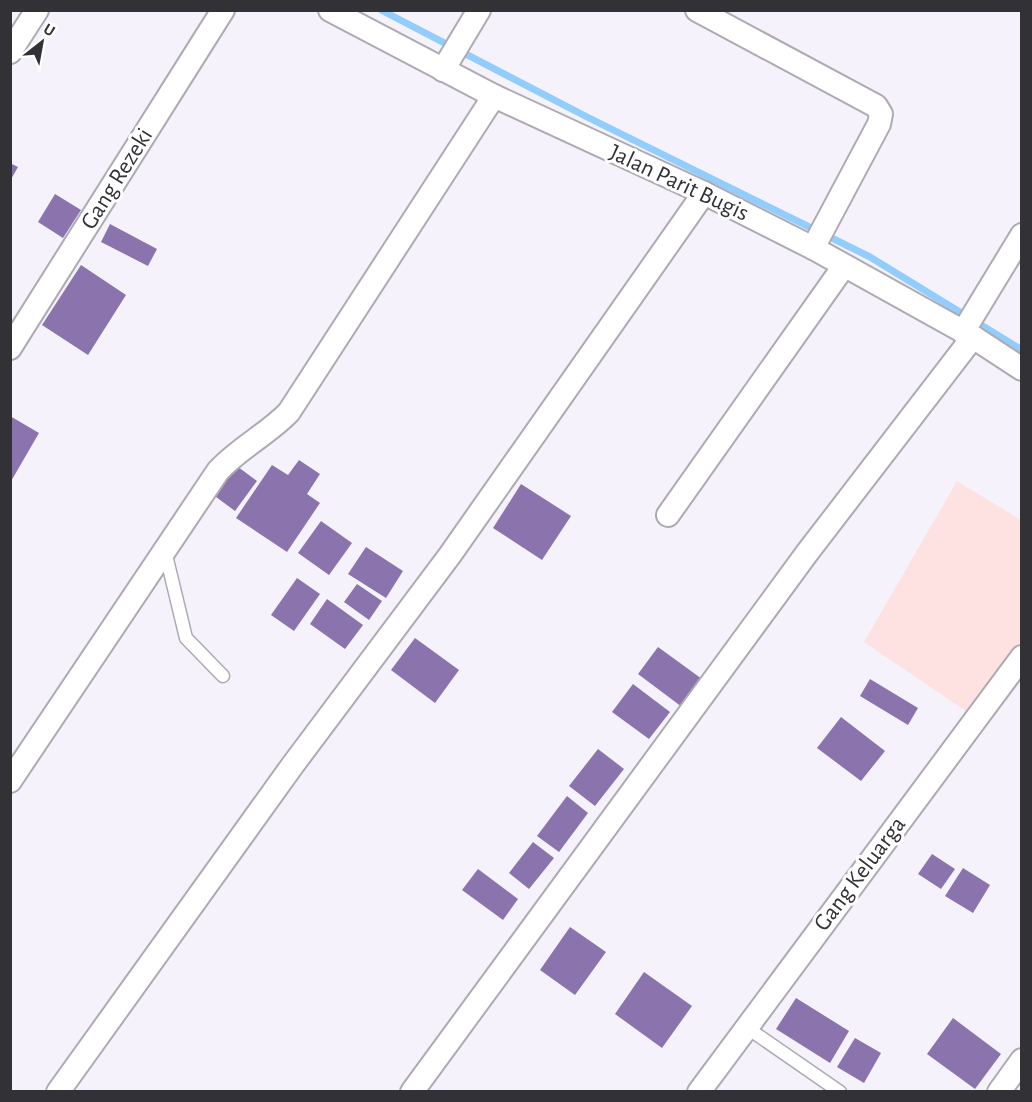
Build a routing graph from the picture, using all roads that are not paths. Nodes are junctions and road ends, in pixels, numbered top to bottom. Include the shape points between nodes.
1 (37, 10) edge
2 (223, 10) edge
3 (330, 10) edge
4 (479, 10) edge
5 (697, 10) edge
6 (10, 52) edge
7 (443, 70) junction
8 (494, 96) junction
9 (704, 194) junction
10 (1022, 235) edge
11 (813, 248) junction
12 (844, 266) junction
13 (968, 335) junction
14 (10, 348) edge
15 (1022, 369) edge
16 (669, 515) dead end
17 (165, 549) junction
18 (1022, 657) edge
19 (223, 676) dead end
20 (10, 781) edge
21 (746, 1027) junction
22 (1022, 1060) edge
23 (58, 1092) edge
24 (412, 1092) edge
25 (699, 1092) edge
26 (840, 1092) edge
27 (999, 1092) edge

1 - 6 street
2 - 14 street, Gang Rezeki
3 - 7 street, Jalan Parit Bugis
4 - 7 street
5 - 11 street via 876,106 880,114 879,124
7 - 8 street, Jalan Parit Bugis
8 - 9 street, Jalan Parit Bugis
8 - 17 street via 289,412 218,471
9 - 11 street, Jalan Parit Bugis
9 - 23 street via 450,555 292,766
10 - 13 street
11 - 12 street, Jalan Parit Bugis
12 - 13 street, Jalan Parit Bugis
12 - 16 street
13 - 15 street, Jalan Parit Bugis
13 - 24 street
17 - 19 lane via 186,638
17 - 20 street
18 - 21 street, Gang Keluarga
21 - 25 street, Gang Keluarga
21 - 26 lane
22 - 27 street

